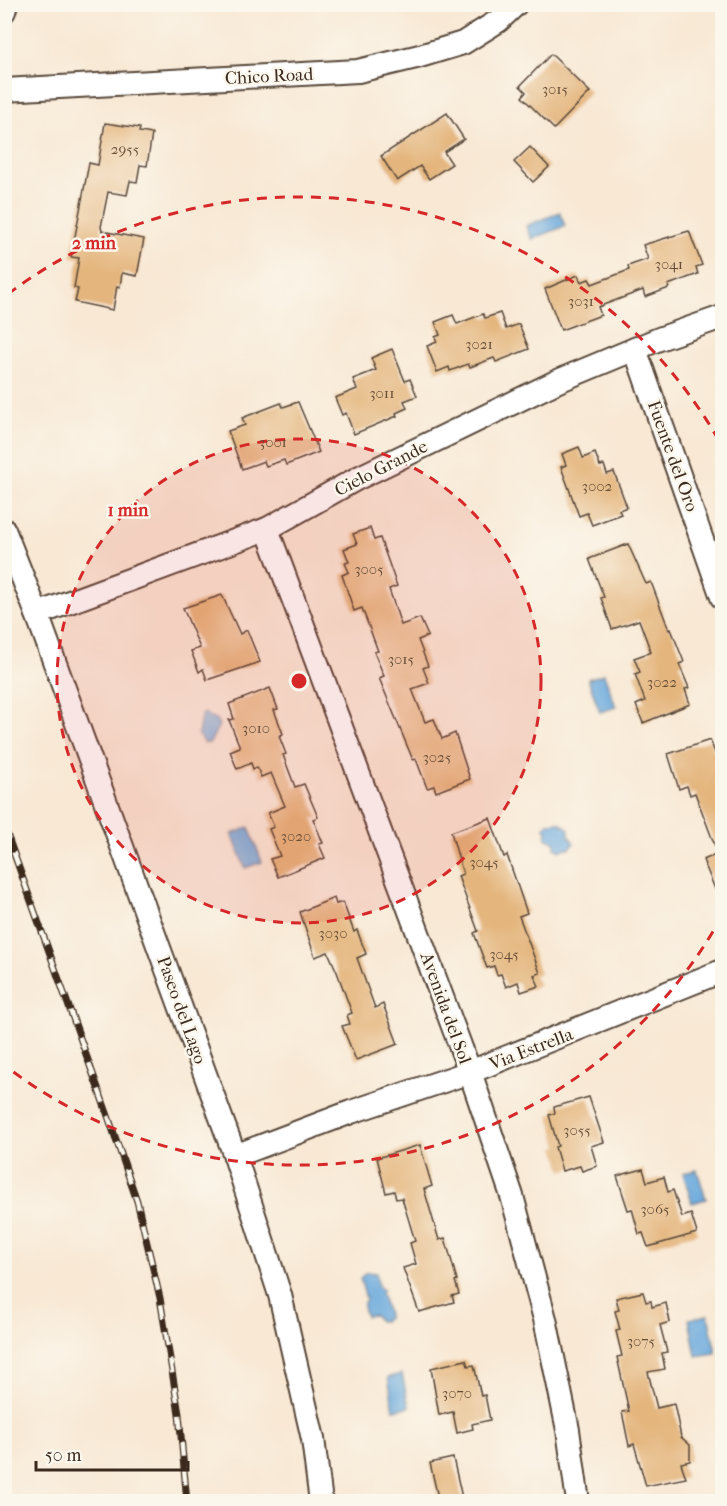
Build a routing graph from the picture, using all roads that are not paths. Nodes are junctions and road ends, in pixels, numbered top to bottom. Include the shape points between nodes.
1 (6, 4) edge
2 (516, 4) edge
3 (4, 11) edge
4 (4, 90) edge
5 (723, 317) edge
6 (634, 349) junction
7 (267, 529) junction
8 (4, 530) edge
9 (723, 597) edge
10 (38, 614) junction
11 (723, 971) edge
12 (470, 1072) junction
13 (235, 1156) junction
14 (321, 1502) edge
15 (578, 1502) edge

1 - 3 street
2 - 4 street, Chico Road via 498,21 463,43 358,71
5 - 6 street, Cielo Grande
6 - 7 street, Cielo Grande via 558,381 358,478
6 - 9 street, Fuente del Oro
7 - 10 street, Cielo Grande
7 - 12 street, Avenida del Sol
8 - 10 street, Paseo del Lago
10 - 13 street, Paseo del Lago
11 - 12 street, Via Estrella
12 - 13 street, Via Estrella
12 - 15 street, Avenida del Sol via 512,1196 545,1319
13 - 14 street, Paseo del Lago via 280,1295 314,1439

